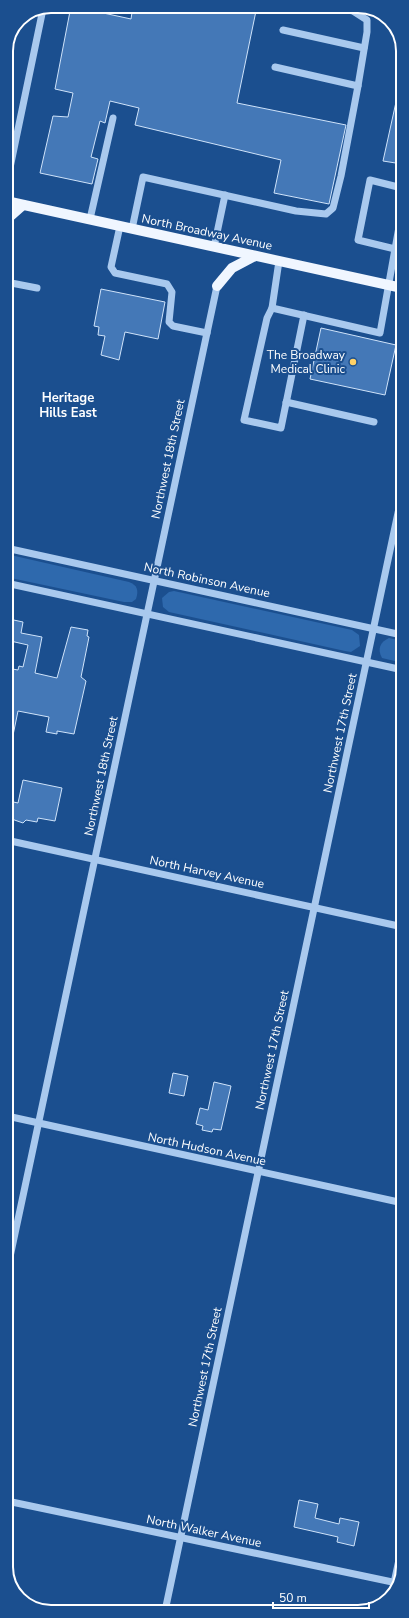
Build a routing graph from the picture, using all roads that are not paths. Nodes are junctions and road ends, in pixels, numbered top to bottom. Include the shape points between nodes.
1 (356, 13) edge
2 (42, 15) edge
3 (283, 30) dead end
4 (364, 48) junction
5 (275, 67) dead end
6 (358, 86) junction
7 (113, 118) dead end
8 (13, 153) edge
9 (396, 186) edge
10 (225, 196) junction
11 (13, 203) edge
12 (23, 205) junction
13 (13, 214) edge
14 (90, 219) junction
15 (120, 226) junction
16 (132, 229) junction
17 (214, 247) junction
18 (396, 249) edge
19 (255, 256) junction
20 (396, 260) edge
21 (279, 261) junction
22 (13, 283) edge
23 (389, 285) junction
24 (217, 286) joint
25 (396, 287) edge
26 (37, 288) dead end
27 (272, 308) junction
28 (304, 315) junction
29 (207, 333) junction
30 (286, 402) junction
31 (374, 422) dead end
32 (396, 532) edge
33 (13, 550) edge
34 (153, 580) junction
35 (13, 585) edge
36 (146, 614) junction
37 (374, 628) junction
38 (396, 634) edge
39 (366, 662) junction
40 (396, 669) edge
41 (13, 842) edge
42 (94, 859) junction
43 (314, 907) junction
44 (396, 925) edge
45 (13, 1117) edge
46 (38, 1123) junction
47 (258, 1171) junction
48 (396, 1201) edge
49 (13, 1242) edge
50 (13, 1502) edge
51 (180, 1537) junction
52 (393, 1582) edge
53 (166, 1605) edge

1 - 4 street via 367,20
2 - 8 street
3 - 4 street
4 - 6 street
5 - 6 street
6 - 10 street via 333,208 326,214 296,211
7 - 14 street
9 - 18 street via 370,180 358,240
10 - 16 street via 142,177
10 - 17 street
11 - 12 main road, North Broadway Avenue
12 - 13 main road
12 - 14 main road, North Broadway Avenue
14 - 15 main road, North Broadway Avenue
15 - 16 main road, North Broadway Avenue
15 - 29 street via 111,267 115,273 167,284 172,292 169,322 173,326
16 - 17 main road, North Broadway Avenue
17 - 19 main road, North Broadway Avenue
19 - 21 main road, North Broadway Avenue
19 - 24 main road via 232,268
20 - 23 street
21 - 23 main road, North Broadway Avenue
21 - 27 street
22 - 26 street
23 - 25 main road, North Broadway Avenue
23 - 28 street via 380,333
24 - 29 street, Northwest 18th Street
27 - 28 street
27 - 30 street via 267,318 244,420 281,428
28 - 30 street
29 - 34 street, Northwest 18th Street
30 - 31 street
32 - 37 street, Northwest 17th Street
33 - 34 street, North Robinson Avenue
34 - 36 street, Northwest 18th Street
34 - 37 street, North Robinson Avenue
35 - 36 street
36 - 39 street
36 - 42 street, Northwest 18th Street
37 - 38 street, North Robinson Avenue
37 - 39 street, Northwest 17th Street
39 - 40 street
39 - 43 street, Northwest 17th Street
41 - 42 street, North Harvey Avenue
42 - 43 street, North Harvey Avenue
42 - 46 street, Northwest 18th Street
43 - 44 street, North Harvey Avenue
43 - 47 street, Northwest 17th Street
45 - 46 street, North Hudson Avenue
46 - 47 street, North Hudson Avenue
46 - 49 street, Northwest 18th Street
47 - 48 street, North Hudson Avenue
47 - 51 street, Northwest 17th Street
50 - 51 street, North Walker Avenue
51 - 52 street, North Walker Avenue
51 - 53 street, Northwest 17th Street

